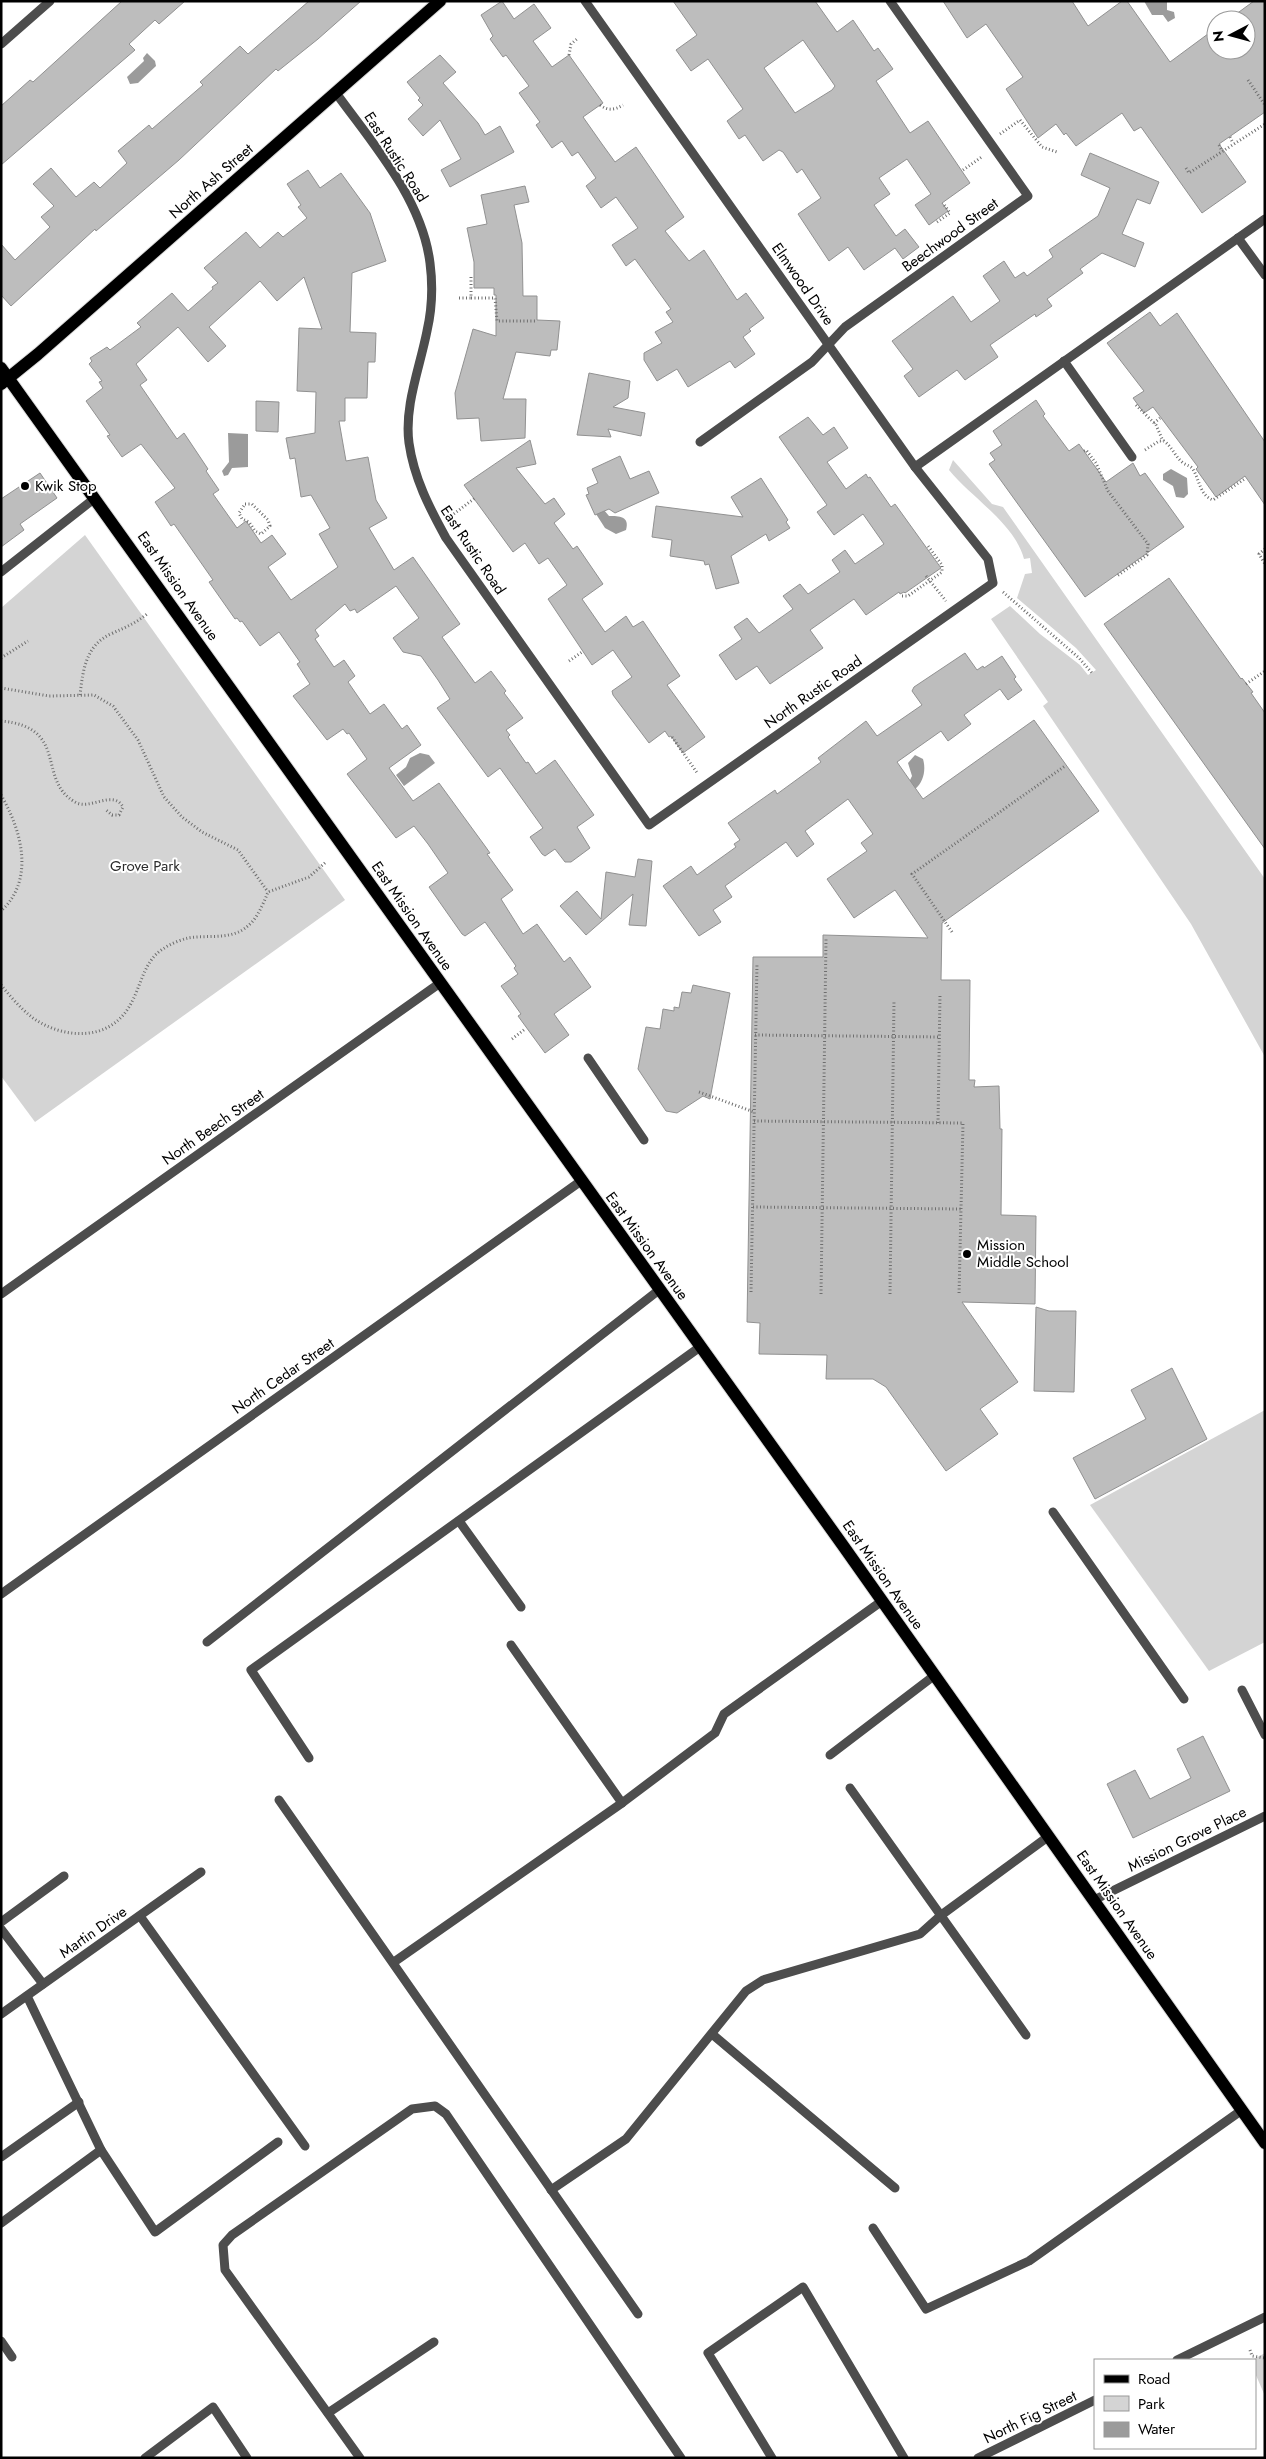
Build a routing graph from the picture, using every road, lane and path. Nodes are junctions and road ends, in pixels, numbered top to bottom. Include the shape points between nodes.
1 (50, 1) edge
2 (440, 1) edge
3 (585, 1) edge
4 (890, 1) edge
5 (576, 39) dead end
6 (1, 44) edge
7 (569, 55) dead end
8 (1248, 80) dead end
9 (336, 93) junction
10 (600, 105) dead end
11 (623, 105) dead end
12 (1265, 105) edge
13 (1265, 124) edge
14 (1230, 137) dead end
15 (1234, 143) junction
16 (992, 145) junction
17 (1219, 145) dead end
18 (1222, 151) junction
19 (1057, 152) dead end
20 (1186, 168) dead end
21 (963, 170) dead end
22 (943, 203) dead end
23 (1265, 219) edge
24 (937, 222) dead end
25 (1238, 238) junction
26 (1265, 275) edge
27 (471, 277) dead end
28 (459, 298) dead end
29 (471, 298) junction
30 (536, 321) dead end
31 (829, 344) junction
32 (1064, 361) junction
33 (4, 376) edge
34 (1136, 405) dead end
35 (1160, 418) dead end
36 (1154, 423) junction
37 (1163, 441) junction
38 (700, 442) dead end
39 (1084, 451) dead end
40 (1137, 456) joint
41 (915, 467) junction
42 (1246, 478) dead end
43 (95, 498) junction
44 (475, 498) dead end
45 (462, 508) dead end
46 (242, 519) joint
47 (928, 546) dead end
48 (1265, 549) edge
49 (1265, 564) edge
50 (1, 572) edge
51 (926, 576) dead end
52 (1117, 576) dead end
53 (930, 580) junction
54 (993, 583) junction
55 (936, 588) dead end
56 (902, 596) dead end
57 (147, 614) dead end
58 (28, 642) dead end
59 (582, 652) dead end
60 (1, 658) edge
61 (570, 661) dead end
62 (1265, 670) edge
63 (1092, 673) dead end
64 (1246, 684) dead end
65 (1, 688) edge
66 (80, 695) junction
67 (1, 721) edge
68 (672, 737) dead end
69 (690, 763) dead end
70 (1064, 766) dead end
71 (1, 796) edge
72 (106, 810) dead end
73 (649, 825) joint
74 (326, 862) dead end
75 (268, 892) junction
76 (1, 911) edge
77 (952, 932) dead end
78 (826, 939) dead end
79 (757, 962) dead end
80 (440, 983) junction
81 (1, 985) edge
82 (940, 994) dead end
83 (894, 1001) dead end
84 (526, 1029) dead end
85 (755, 1035) junction
86 (825, 1036) junction
87 (893, 1036) junction
88 (940, 1037) junction
89 (512, 1039) dead end
90 (588, 1058) dead end
91 (699, 1092) dead end
92 (754, 1112) junction
93 (754, 1121) junction
94 (824, 1122) junction
95 (892, 1122) junction
96 (938, 1123) junction
97 (644, 1140) dead end
98 (581, 1181) junction
99 (753, 1207) junction
100 (823, 1208) junction
101 (891, 1209) junction
102 (961, 1209) junction
103 (659, 1290) junction
104 (751, 1292) dead end
105 (1, 1294) edge
106 (822, 1294) dead end
107 (890, 1294) dead end
108 (959, 1295) dead end
109 (700, 1347) junction
110 (1053, 1512) dead end
111 (459, 1520) junction
112 (1, 1594) edge
113 (882, 1601) junction
114 (521, 1607) dead end
115 (207, 1642) dead end
116 (511, 1645) dead end
117 (935, 1676) junction
118 (1242, 1690) dead end
119 (1184, 1700) dead end
120 (1265, 1735) edge
121 (830, 1755) dead end
122 (309, 1758) dead end
123 (850, 1788) dead end
124 (279, 1800) dead end
125 (622, 1803) junction
126 (1265, 1816) edge
127 (1049, 1836) junction
128 (201, 1872) dead end
129 (64, 1876) dead end
130 (1094, 1900) junction
131 (140, 1916) junction
132 (940, 1916) junction
133 (1, 1922) edge
134 (1, 1930) edge
135 (394, 1962) junction
136 (43, 1984) junction
137 (27, 1996) junction
138 (1, 2014) edge
139 (712, 2034) junction
140 (1026, 2035) dead end
141 (78, 2102) junction
142 (1242, 2110) junction
143 (278, 2142) dead end
144 (1265, 2143) edge
145 (305, 2146) dead end
146 (101, 2150) junction
147 (1, 2158) edge
148 (895, 2188) dead end
149 (551, 2190) junction
150 (1, 2223) edge
151 (873, 2228) dead end
152 (638, 2314) dead end
153 (1265, 2317) edge
154 (1, 2341) edge
155 (434, 2342) dead end
156 (1250, 2350) dead end
157 (12, 2356) dead end
158 (1265, 2358) edge
159 (1179, 2359) edge
160 (1094, 2400) edge
161 (328, 2413) junction
162 (145, 2458) edge
163 (247, 2458) edge
164 (360, 2458) edge
165 (681, 2458) edge
166 (772, 2458) edge
167 (904, 2458) edge
168 (978, 2458) edge

1 - 6 street
2 - 9 main road, North Ash Street
3 - 31 street, Elmwood Drive
4 - 16 street, Beechwood Street
5 - 7 path via 571,44
8 - 12 path
9 - 33 main road, North Ash Street
9 - 73 street, East Rustic Road via 409,198 423,230 430,262 432,296 428,330 410,409 409,441 417,480 429,510
10 - 11 path via 613,110
13 - 15 path
14 - 15 path
15 - 18 path
16 - 19 path via 1020,120 1042,147
16 - 21 path
16 - 31 street, Beechwood Street via 1028,196 846,327
17 - 18 path
18 - 20 path via 1189,173
22 - 24 path via 950,213
23 - 25 street
25 - 26 street
25 - 32 street
27 - 29 path
28 - 29 path
29 - 30 path via 495,298 497,320
31 - 38 street, Beechwood Street via 812,362
31 - 41 street, Elmwood Drive
32 - 40 street
32 - 41 street
33 - 43 main road, East Mission Avenue
34 - 36 path
35 - 36 path
36 - 37 path
37 - 40 path
37 - 42 path via 1183,463 1190,466 1208,498 1216,499
39 - 52 path via 1096,463 1117,504 1148,544 1147,555
41 - 54 street, Elmwood Drive via 988,559
43 - 50 street
43 - 80 main road, East Mission Avenue
44 - 45 path
46 - 46 path via 240,508 252,504 270,526 261,534 255,532 250,522
47 - 53 path via 943,569
48 - 49 path via 1259,554
51 - 53 path
53 - 55 path
53 - 56 path via 908,596
54 - 63 path
54 - 73 street, North Rustic Road
57 - 66 path via 136,624 100,641 89,653 83,669
58 - 60 path
59 - 61 path
62 - 64 path
65 - 66 path via 49,696
66 - 75 path via 94,694 113,706 138,740 164,797 182,817 202,832 238,850
67 - 72 path via 26,727 42,740 60,789 72,801 85,806 114,799 123,807 119,815 109,814
68 - 69 path
70 - 77 path via 912,874
71 - 76 path via 16,825 22,874 11,903
74 - 75 path via 309,877
75 - 81 path via 252,922 241,931 226,937 187,938 162,949 146,969 130,1006 118,1022 108,1028 80,1034 61,1032 32,1017
78 - 86 path
79 - 85 path
80 - 98 main road, East Mission Avenue
80 - 105 street, North Beech Street
82 - 88 path
83 - 87 path
84 - 89 path
85 - 86 path
85 - 92 path
86 - 87 path
86 - 94 path
87 - 88 path
87 - 95 path
88 - 96 path
90 - 97 street
91 - 92 path
92 - 93 path
93 - 94 path
93 - 99 path
94 - 95 path
94 - 100 path
95 - 96 path
95 - 101 path
96 - 102 path via 963,1123
98 - 103 main road, East Mission Avenue
98 - 112 street, North Cedar Street
99 - 100 path
99 - 104 path
100 - 101 path
100 - 106 path
101 - 102 path
101 - 107 path
102 - 108 path
103 - 109 main road, East Mission Avenue
103 - 115 street
109 - 111 street
109 - 113 main road, East Mission Avenue
110 - 119 street
111 - 114 street
111 - 122 street via 251,1670
113 - 117 main road, East Mission Avenue
113 - 125 street via 724,1714 715,1733
116 - 125 street
117 - 121 street
117 - 127 main road, East Mission Avenue
118 - 120 street
123 - 132 street
124 - 135 street
125 - 135 street
126 - 130 street, Mission Grove Place
127 - 130 main road, East Mission Avenue
127 - 132 street
128 - 131 street, Martin Drive
129 - 133 street
130 - 142 main road, East Mission Avenue
131 - 136 street, Martin Drive
131 - 145 street
132 - 139 street via 920,1934 763,1980 746,1991
132 - 140 street
134 - 136 street
135 - 149 street
136 - 137 street, Martin Drive
137 - 138 street, Martin Drive
137 - 141 street
139 - 148 street
139 - 149 street via 626,2139
141 - 146 street
141 - 147 street
142 - 144 main road, East Mission Avenue
142 - 151 street via 1029,2261 926,2309
143 - 146 street via 154,2232
146 - 150 street
149 - 152 street
153 - 159 street
154 - 157 street
155 - 161 street
156 - 158 path via 1252,2356
160 - 168 street, North Fig Street
161 - 164 street
161 - 165 street via 225,2270 223,2245 232,2235 412,2109 435,2106 446,2114
162 - 163 street via 213,2407
166 - 167 street via 708,2353 803,2287

